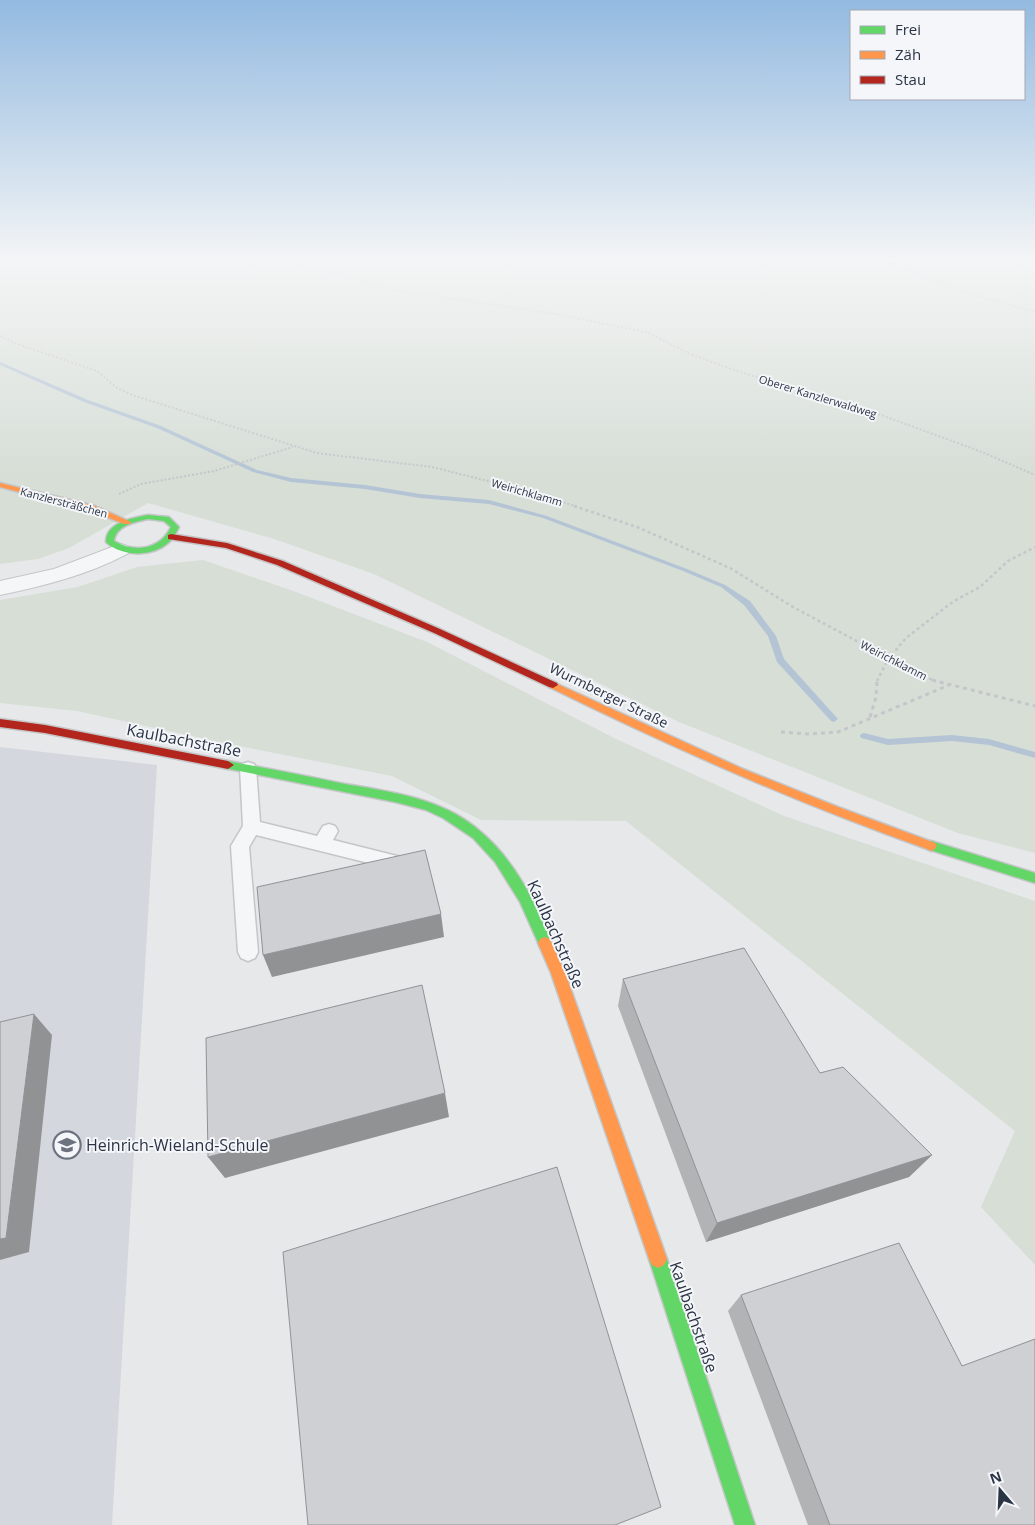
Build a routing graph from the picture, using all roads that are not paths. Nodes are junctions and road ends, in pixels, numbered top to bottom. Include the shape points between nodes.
1 (0, 485) edge
2 (128, 522) junction
3 (171, 537) junction
4 (120, 550) junction
5 (0, 588) edge
6 (0, 724) edge
7 (248, 768) junction
8 (252, 827) junction
9 (397, 863) edge
10 (1035, 878) edge
11 (248, 952) dead end
12 (746, 1525) edge

1 - 2 main road, Kanzlersträßchen via 92,508
2 - 3 main road via 148,517 165,519 175,527
2 - 4 main road via 113,531 110,537 110,542
3 - 4 main road via 164,543 142,550
3 - 10 main road, Wurmberger Straße via 226,546 271,560 434,628 649,732 766,784 842,815
4 - 5 street via 53,578
6 - 7 main road, Kaulbachstraße via 45,729
7 - 8 lane
7 - 12 main road, Kaulbachstraße via 419,802 458,820 489,846 516,881 558,973
8 - 9 lane via 325,838
8 - 11 lane via 240,846

